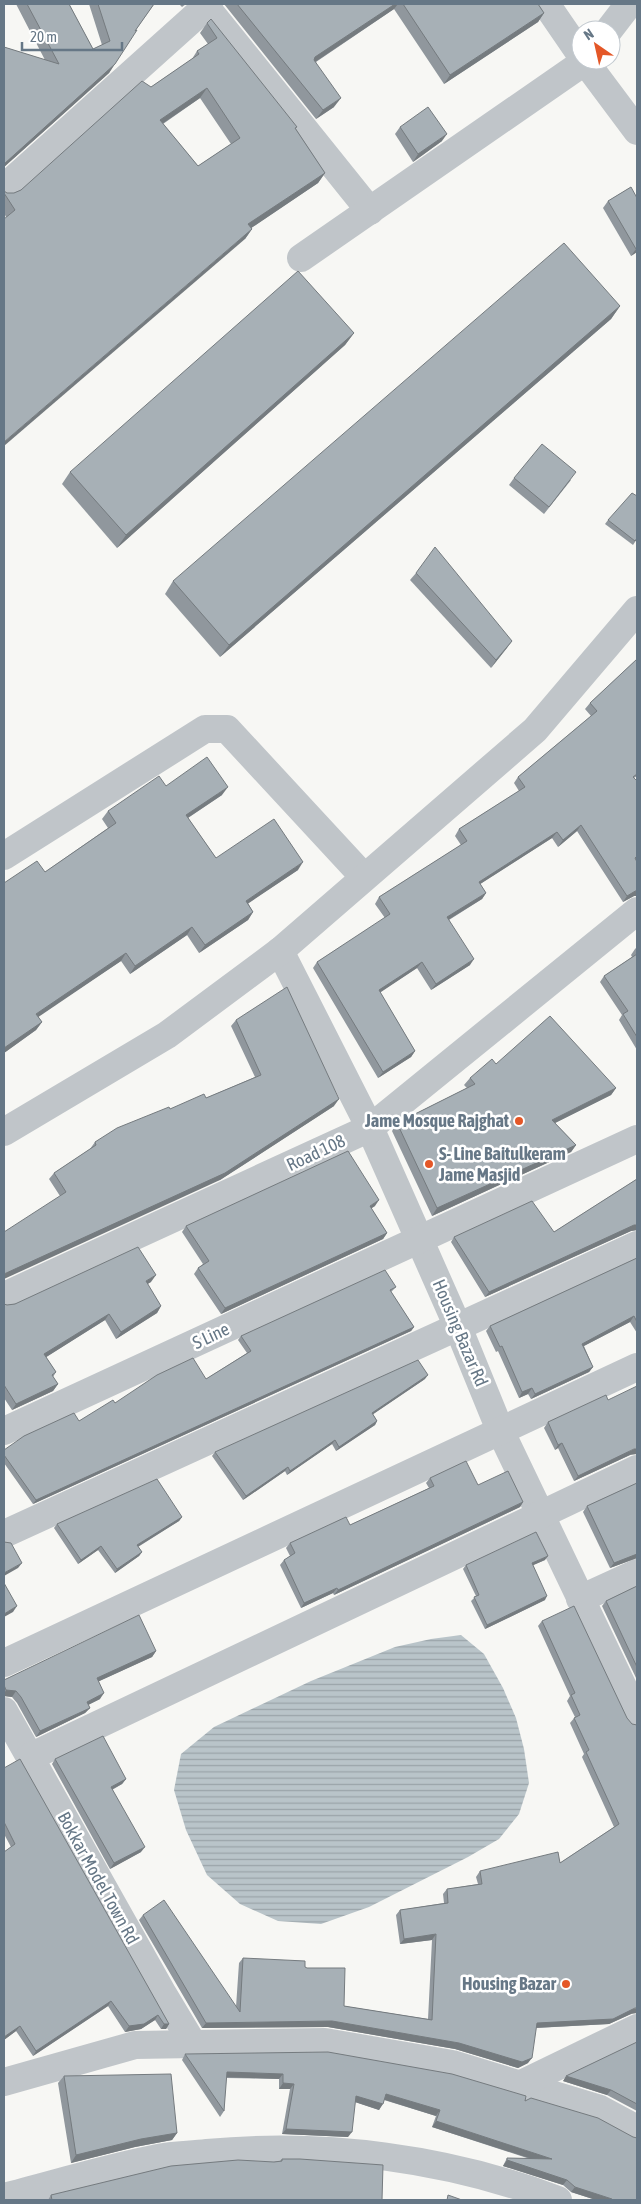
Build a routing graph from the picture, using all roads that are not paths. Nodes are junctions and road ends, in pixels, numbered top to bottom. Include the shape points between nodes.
1 (546, 4) edge
2 (629, 4) edge
3 (207, 5) edge
4 (617, 20) edge
5 (571, 40) edge
6 (571, 68) edge
7 (592, 70) edge
8 (637, 131) edge
9 (4, 188) edge
10 (370, 211) junction
11 (301, 258) dead end
12 (637, 610) edge
13 (4, 855) edge
14 (364, 877) junction
15 (637, 911) edge
16 (280, 951) junction
17 (370, 1128) junction
18 (4, 1132) edge
19 (637, 1139) edge
20 (419, 1240) junction
21 (637, 1245) edge
22 (4, 1296) edge
23 (458, 1327) junction
24 (637, 1367) edge
25 (500, 1430) junction
26 (4, 1431) edge
27 (637, 1469) edge
28 (540, 1515) junction
29 (4, 1534) edge
30 (637, 1573) edge
31 (580, 1599) junction
32 (4, 1663) edge
33 (632, 1689) edge
34 (4, 1711) edge
35 (637, 1716) edge
36 (30, 1757) junction
37 (637, 2028) edge
38 (193, 2044) junction
39 (4, 2082) edge
40 (519, 2085) junction
41 (637, 2129) edge
42 (4, 2197) edge
43 (558, 2200) edge

1 - 5 street
2 - 4 street
3 - 9 street
3 - 10 street
6 - 10 street
7 - 8 street
10 - 11 street
12 - 14 street via 535,730
13 - 14 street via 205,729 227,729
14 - 16 street
15 - 17 street, Road 108
16 - 17 street, Housing Bazar Rd
16 - 18 street via 167,1035
17 - 20 street, Housing Bazar Rd
17 - 22 street, Road 108
19 - 20 street, S Line
20 - 23 street, Housing Bazar Rd
20 - 26 street, S Line
21 - 23 street
23 - 25 street, Housing Bazar Rd
23 - 29 street
24 - 25 street
25 - 28 street, Housing Bazar Rd
25 - 32 street
27 - 28 street
28 - 31 street, Housing Bazar Rd
28 - 36 street
30 - 31 street
31 - 33 street, Housing Bazar Rd
33 - 35 street, Housing Bazar Rd
34 - 36 street, Bokkar Model Town Rd
36 - 38 street, Bokkar Model Town Rd
37 - 40 street
38 - 39 street via 135,2045
38 - 40 street via 325,2042 452,2064
40 - 41 street via 600,2109
42 - 43 street via 159,2158 234,2151 309,2150 383,2157 457,2170

